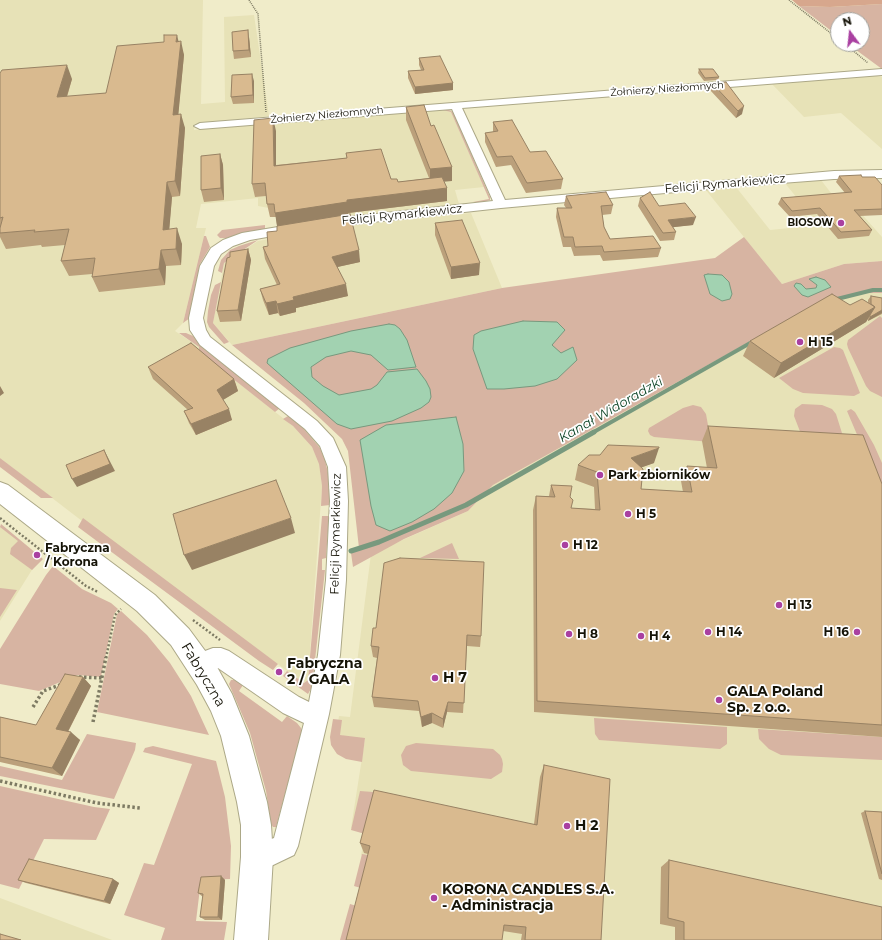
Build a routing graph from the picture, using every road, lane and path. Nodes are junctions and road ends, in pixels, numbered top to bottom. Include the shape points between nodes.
1 (249, 0) edge
2 (789, 0) edge
3 (830, 33) edge
4 (855, 52) edge
5 (881, 72) edge
6 (455, 105) junction
7 (266, 120) junction
8 (200, 126) dead end
9 (882, 174) edge
10 (501, 204) junction
11 (0, 491) edge
12 (0, 518) edge
13 (100, 593) dead end
14 (120, 604) dead end
15 (120, 609) dead end
16 (126, 609) dead end
17 (201, 666) junction
18 (103, 678) junction
19 (72, 679) edge
20 (62, 684) edge
21 (33, 707) dead end
22 (318, 714) junction
23 (93, 722) dead end
24 (0, 781) edge
25 (140, 808) dead end
26 (257, 857) junction
27 (251, 940) edge

1 - 7 path via 258,14
2 - 3 path
4 - 5 path
5 - 6 street, Żołnierzy Niezłomnych
6 - 7 street, Żołnierzy Niezłomnych
6 - 10 street
7 - 8 street, Żołnierzy Niezłomnych
9 - 10 street, Felicji Rymarkiewicz via 786,178
10 - 22 street, Felicji Rymarkiewicz via 353,220 247,236 222,247 212,256 207,266 197,311 197,324 201,336 212,349 311,425 327,443 337,467 339,509 333,622
11 - 17 street, Fabryczna via 146,603 180,637
12 - 13 path via 86,586
14 - 16 path
15 - 18 path via 115,615
17 - 22 street via 213,658 221,658 291,705 308,713
17 - 26 street, Fabryczna via 222,704 240,751 256,825
18 - 19 path
18 - 23 path
20 - 21 path via 43,692
22 - 26 street, Felicji Rymarkiewicz via 285,846
24 - 25 path via 96,803
26 - 27 street, Fabryczna

